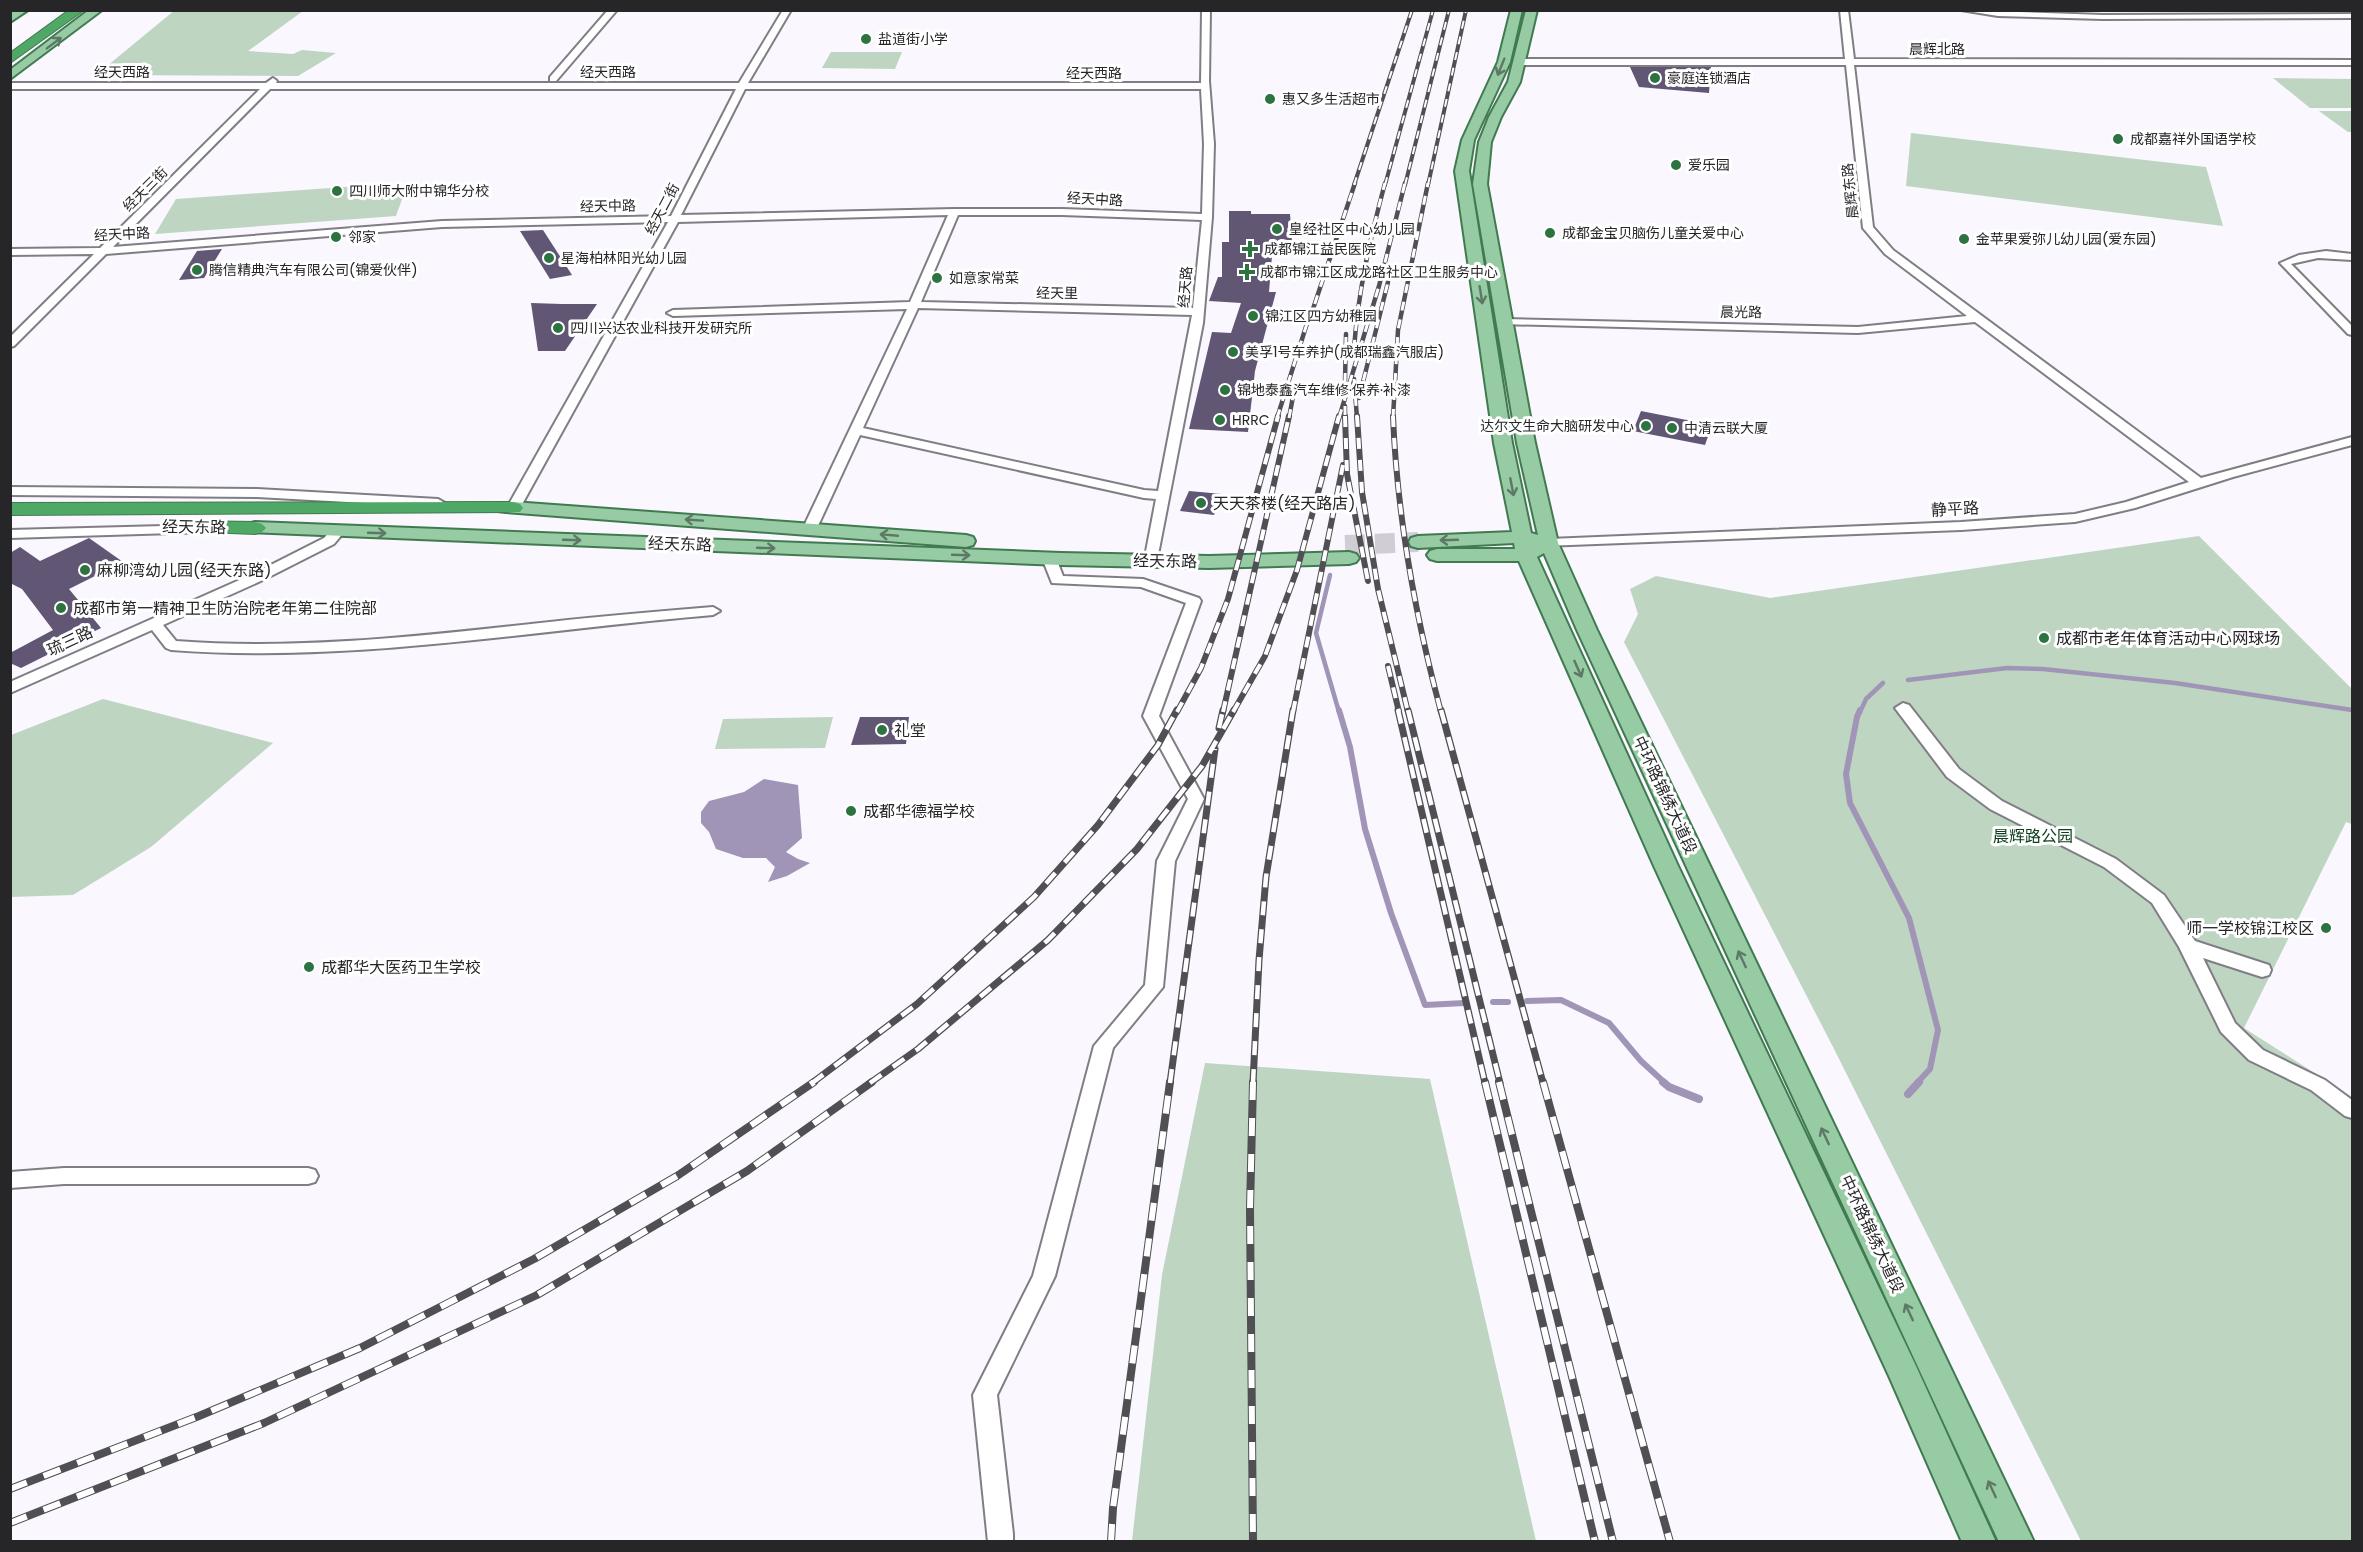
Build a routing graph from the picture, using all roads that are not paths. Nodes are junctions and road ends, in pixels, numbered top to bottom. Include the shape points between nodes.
1 (22, 10) edge
2 (78, 10) edge
3 (97, 10) edge
4 (613, 10) edge
5 (787, 10) edge
6 (1206, 10) edge
7 (1517, 10) edge
8 (1532, 10) edge
9 (1844, 10) edge
10 (1965, 10) edge
11 (2352, 16) edge
12 (10, 19) edge
13 (10, 59) edge
14 (1521, 62) junction
15 (1850, 62) junction
16 (2352, 62) edge
17 (10, 76) edge
18 (553, 79) junction
19 (272, 82) junction
20 (10, 83) edge
21 (743, 83) junction
22 (1205, 84) junction
23 (954, 212) junction
24 (1207, 217) junction
25 (674, 220) junction
26 (102, 251) junction
27 (10, 252) edge
28 (2352, 257) edge
29 (914, 305) junction
30 (1198, 312) junction
31 (674, 313) dead end
32 (1973, 315) junction
33 (1504, 319) junction
34 (2352, 332) edge
35 (10, 344) edge
36 (855, 430) junction
37 (2352, 441) edge
38 (2199, 483) junction
39 (10, 491) edge
40 (1164, 495) junction
41 (10, 499) edge
42 (375, 507) junction
43 (513, 508) junction
44 (10, 509) edge
45 (10, 523) edge
46 (255, 528) junction
47 (810, 528) junction
48 (338, 531) junction
49 (10, 534) edge
50 (1549, 543) junction
51 (1524, 546) junction
52 (1419, 549) tunnel mouth
53 (1347, 552) tunnel mouth
54 (1152, 557) junction
55 (1049, 558) junction
56 (713, 611) dead end
57 (154, 623) junction
58 (10, 688) edge
59 (1903, 708) dead end
60 (2187, 945) junction
61 (2262, 970) dead end
62 (2352, 1110) edge
63 (308, 1176) dead end
64 (10, 1180) edge
65 (1000, 1542) edge
66 (1979, 1542) edge
67 (2017, 1542) edge

1 - 12 main road
2 - 13 highway
17 -> 3 main road
4 - 18 street
5 - 21 street, 经天二街
6 - 22 street, 经天路
7 -> 51 main road, 中环路锦绣大道段 via 1504,62 1468,140 1462,171 1503,443
8 - 14 main road, 中环路锦绣大道段
9 - 15 street, 晨辉东路
10 - 11 street via 2103,17
14 - 15 street, 晨辉北路
14 - 33 main road, 中环路锦绣大道段 via 1485,142 1480,167
15 - 16 street, 晨辉北路
15 - 32 street, 晨辉东路 via 1868,228 1889,252
18 - 19 street, 经天西路
18 - 21 street, 经天西路
19 - 20 street, 经天西路
19 - 21 street, 经天西路
19 - 26 street, 经天三街
21 - 22 street, 经天西路
21 - 25 street, 经天二街
22 - 24 street, 经天路 via 1209,144
23 - 24 street, 经天中路
23 - 25 street, 经天中路
23 - 29 street
24 - 30 street, 经天路
25 - 26 street, 经天中路 via 442,224
25 - 43 street, 经天二街
26 - 27 street, 经天中路
26 - 35 street, 经天三街
28 - 34 street via 2316,253 2285,263
29 - 30 street, 经天里
29 - 31 street, 经天里
29 - 36 street
30 - 40 street, 经天路
32 - 33 street, 晨光路 via 1858,330
32 - 38 street, 晨辉东路
33 - 50 main road, 中环路锦绣大道段
36 - 40 street via 1143,494
36 - 47 street
37 - 38 street, 静平路
38 - 50 street, 静平路 via 2130,506 2075,518
39 - 43 street via 257,493
40 - 54 street, 经天路
41 - 42 highway via 247,501
42 - 43 highway, 经天东路
42 - 44 highway, 经天东路
47 -> 43 main road, 经天东路
45 - 46 highway, 经天东路
46 - 48 main road, 经天东路
46 - 49 street
54 -> 47 main road, 经天东路
48 -> 55 main road, 经天东路
48 - 57 street, 琉三路 via 329,541 258,577
50 - 51 main road
67 -> 50 main road, 中环路锦绣大道段
51 - 52 main road
51 -> 66 main road, 中环路锦绣大道段 via 1666,866
53 - 54 main road, 经天东路
54 - 55 main road, 经天东路
55 - 65 street via 1057,580 1143,583 1194,601 1151,716 1196,799 1166,861 1154,987 1104,1046 1044,1276 985,1395
56 - 57 street via 391,645 296,651 171,645
57 - 58 street, 琉三路
59 - 60 street via 1953,773 1996,805 2120,870 2158,899
60 - 61 street
60 - 62 street via 2228,1027 2256,1055 2318,1085
63 - 64 street via 64,1176

